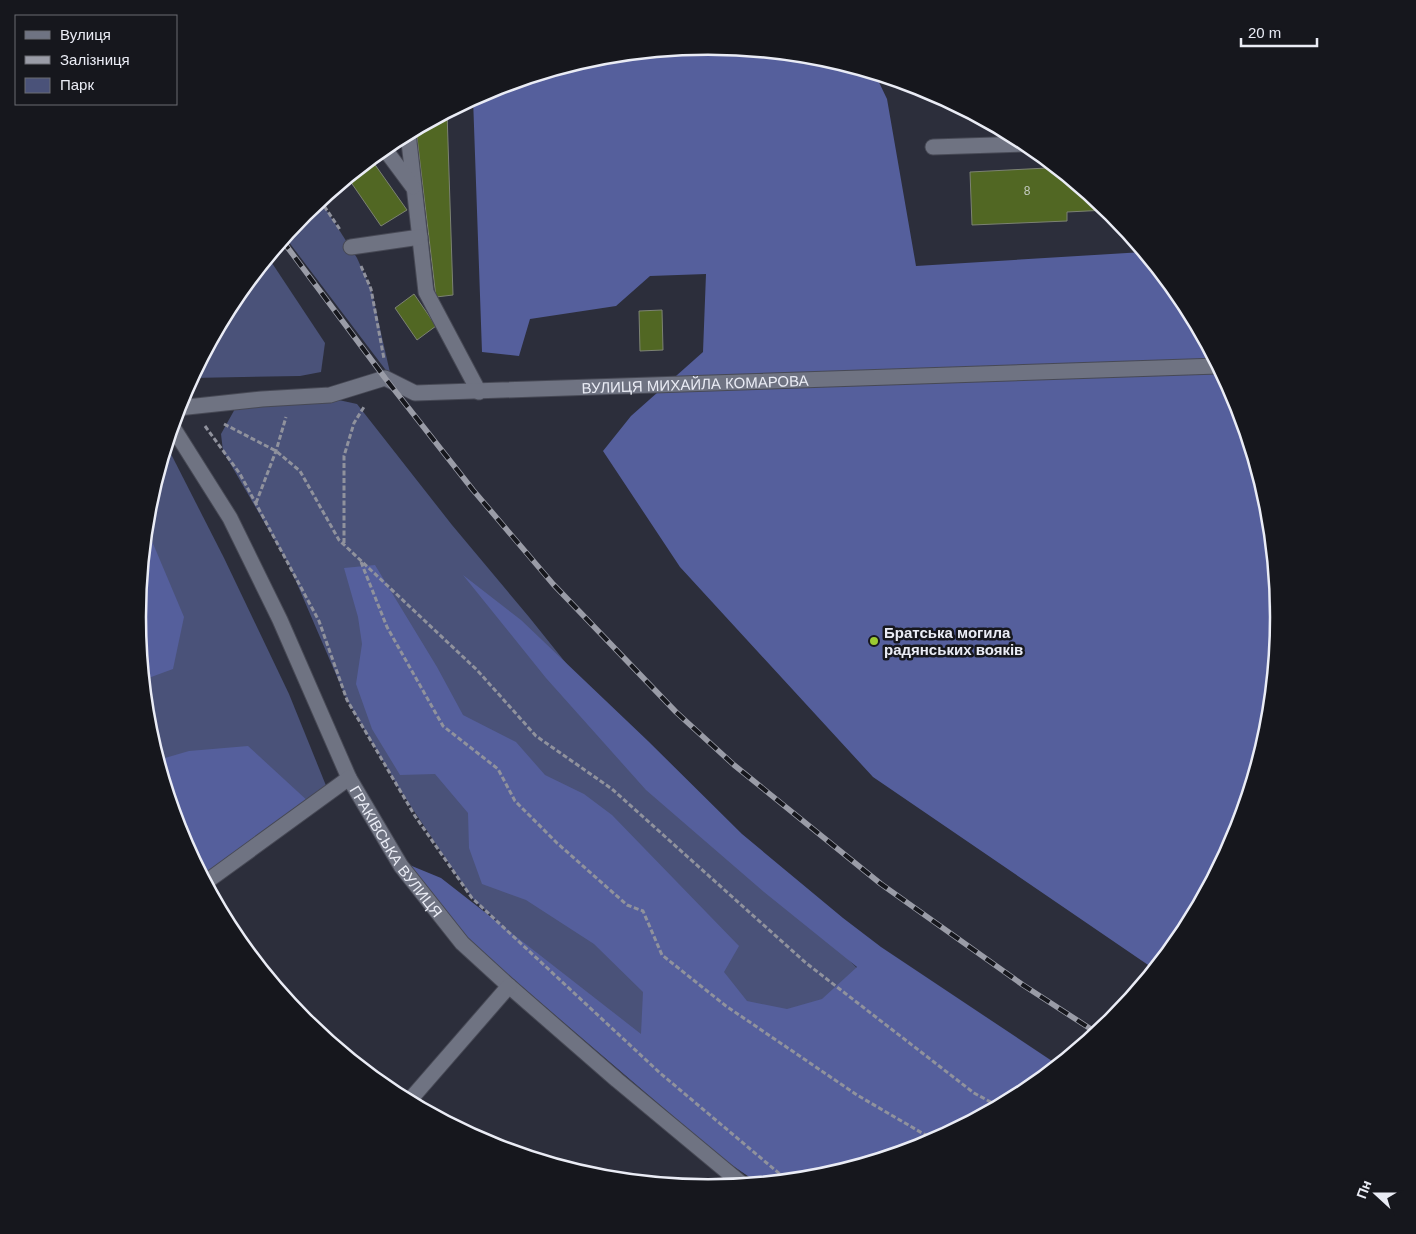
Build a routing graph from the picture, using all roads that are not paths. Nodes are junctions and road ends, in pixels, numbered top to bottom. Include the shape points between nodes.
1 (409, 142) edge
2 (1011, 144) edge
3 (933, 147) dead end
4 (389, 155) edge
5 (414, 188) junction
6 (420, 237) junction
7 (350, 247) road end
8 (1211, 366) edge
9 (479, 392) junction
10 (187, 407) edge
11 (177, 434) edge
12 (349, 778) junction
13 (211, 879) edge
14 (509, 986) junction
15 (414, 1095) edge
16 (735, 1178) edge

1 - 5 street
2 - 3 street
4 - 5 street
5 - 6 street
6 - 7 street
6 - 9 street via 426,292
8 - 9 street, ВУЛИЦЯ МИХАЙЛА КОМАРОВА
9 - 10 street, ВУЛИЦЯ МИХАЙЛА КОМАРОВА via 415,393 385,370 330,395
11 - 12 street, ГРАКІВСЬКА ВУЛИЦЯ via 230,518 280,620
12 - 13 street
12 - 14 street, ГРАКІВСЬКА ВУЛИЦЯ via 401,866 462,943
14 - 15 street
14 - 16 street, ГРАКІВСЬКА ВУЛИЦЯ

